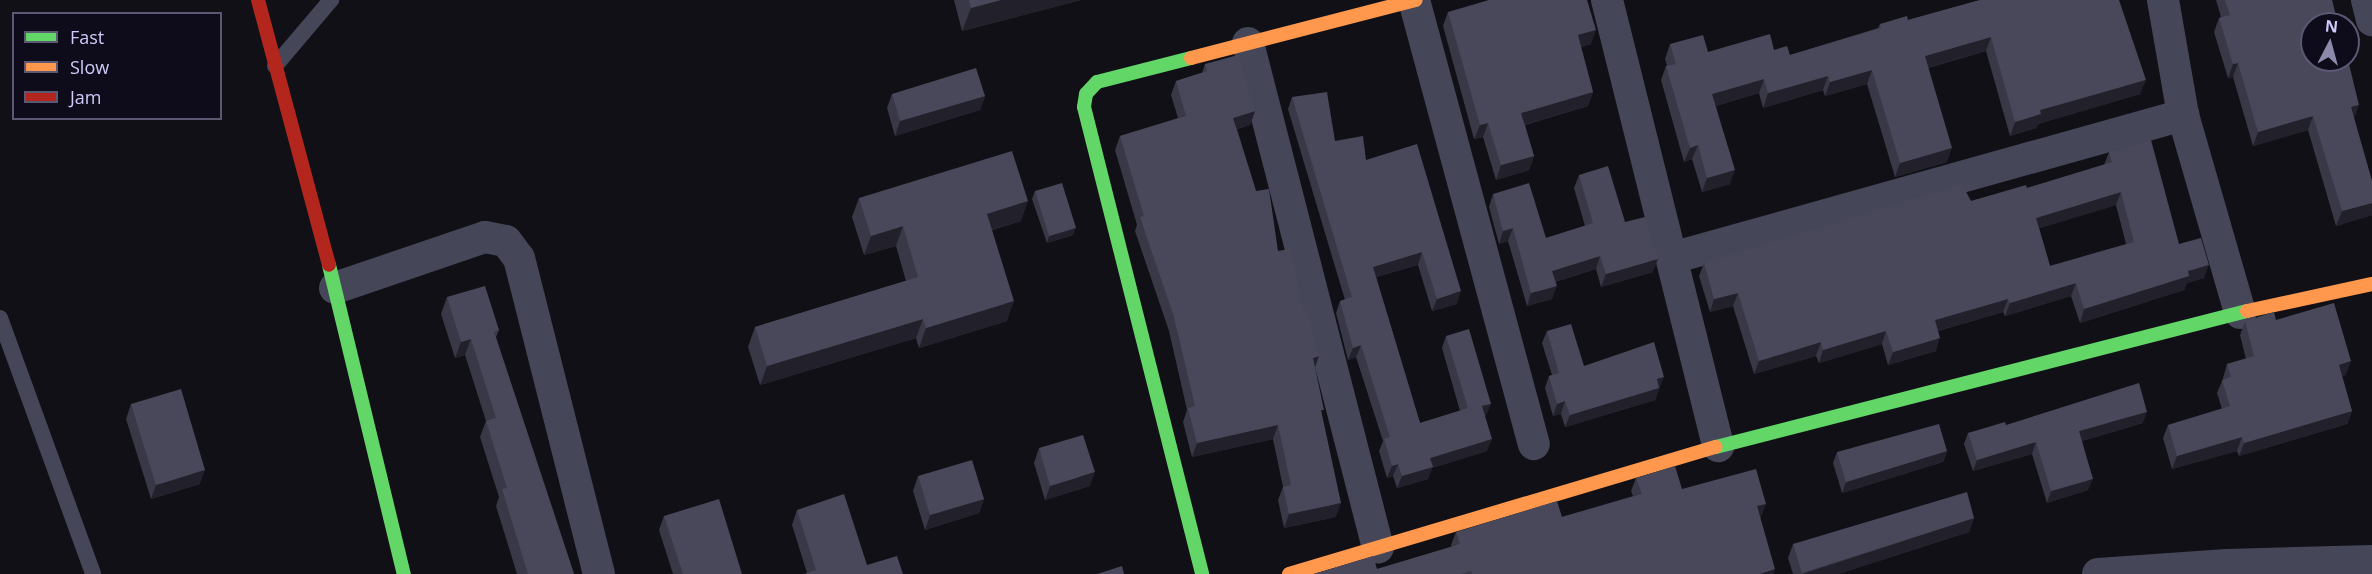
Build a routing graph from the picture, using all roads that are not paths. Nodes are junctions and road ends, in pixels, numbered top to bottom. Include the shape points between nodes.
1 (258, 0) edge
2 (331, 0) edge
3 (1415, 0) edge
4 (1608, 0) edge
5 (2163, 0) edge
6 (2367, 0) edge
7 (2372, 20) edge
8 (1248, 43) junction
9 (275, 66) junction
10 (2183, 115) junction
11 (1672, 258) junction
12 (2372, 284) edge
13 (335, 288) junction
14 (2240, 314) junction
15 (0, 318) edge
16 (1534, 444) dead end
17 (1718, 446) junction
18 (1378, 548) junction
19 (2372, 561) edge
20 (93, 574) edge
21 (404, 574) edge
22 (599, 574) edge
23 (1202, 574) edge
24 (1289, 574) edge
25 (2098, 574) edge

1 - 9 street
2 - 9 lane
3 - 8 street
3 - 16 street
4 - 11 street
5 - 10 street
6 - 7 street
8 - 18 street
8 - 23 street via 1097,82 1086,94 1084,107
9 - 13 street
10 - 11 street
10 - 14 street
11 - 17 street
12 - 14 street
13 - 21 street
13 - 22 street via 485,237 506,241 519,258
14 - 17 street
15 - 20 lane
17 - 18 street
18 - 24 street
19 - 25 street

